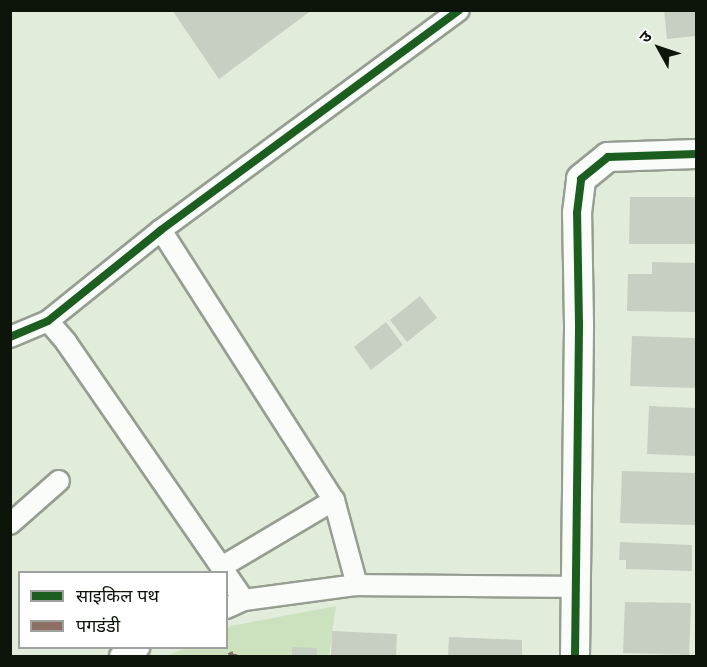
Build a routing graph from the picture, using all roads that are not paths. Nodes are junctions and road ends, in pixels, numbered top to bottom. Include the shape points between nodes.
1 (459, 10) edge
2 (696, 154) edge
3 (161, 230) junction
4 (48, 321) junction
5 (10, 337) edge
6 (59, 481) dead end
7 (334, 500) junction
8 (10, 524) edge
9 (223, 566) junction
10 (225, 571) edge
11 (228, 582) edge
12 (357, 585) junction
13 (576, 586) junction
14 (235, 604) edge
15 (137, 649) edge
16 (120, 657) edge
17 (575, 657) edge

1 - 3 street
2 - 13 street via 609,157 581,179 577,213
3 - 4 street
3 - 7 street
4 - 5 street
4 - 9 street
6 - 8 street
7 - 9 street
7 - 12 street
9 - 10 street
11 - 14 street
12 - 13 street
12 - 14 street
13 - 17 street
15 - 16 street

